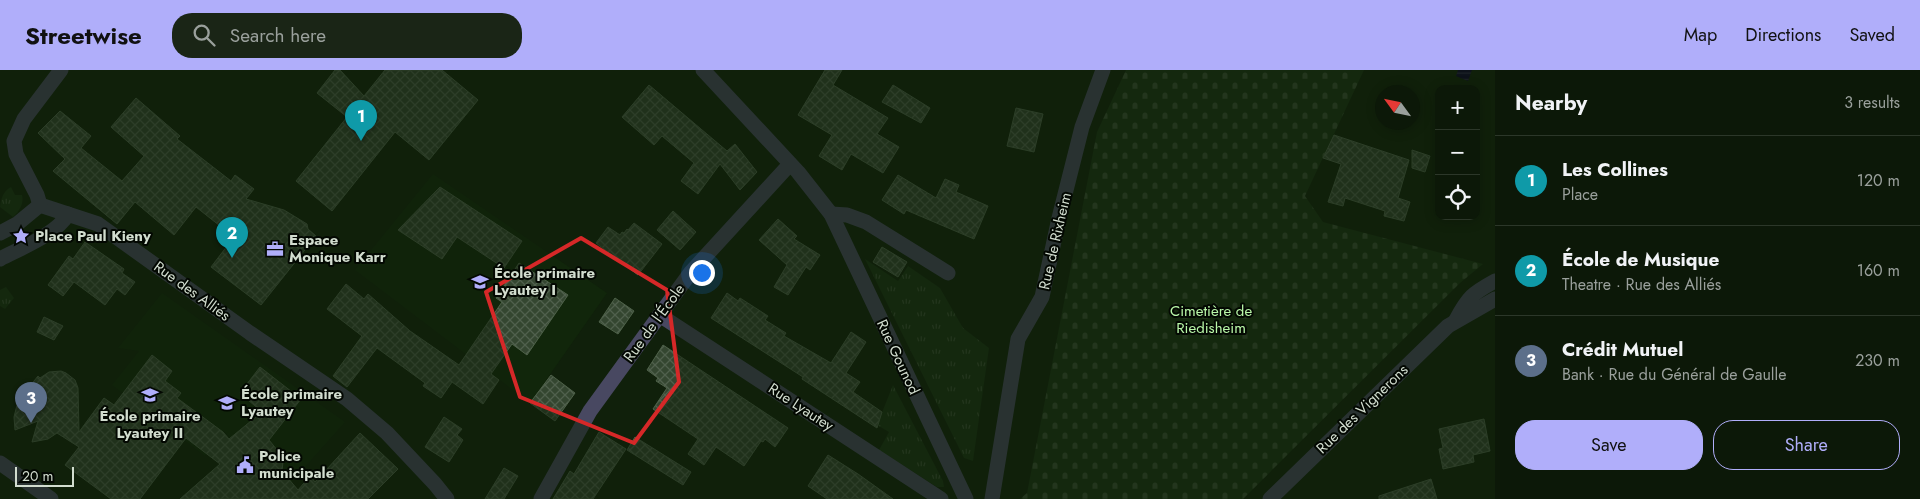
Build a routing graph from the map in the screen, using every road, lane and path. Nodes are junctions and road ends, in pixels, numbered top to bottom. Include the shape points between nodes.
1 (60, 70) edge
2 (1103, 70) edge
3 (705, 71) edge
4 (790, 164) junction
5 (40, 205) junction
6 (68, 214) junction
7 (830, 214) junction
8 (0, 233) edge
9 (0, 259) edge
10 (948, 273) dead end
11 (1495, 281) edge
12 (1495, 298) edge
13 (660, 316) junction
14 (1455, 321) junction
15 (0, 463) edge
16 (51, 499) edge
17 (447, 499) edge
18 (541, 499) edge
19 (941, 499) edge
20 (966, 499) edge
21 (992, 499) edge
22 (1270, 499) edge

1 - 5 street via 24,119 14,141 16,154
2 - 21 street, Rue de Rixheim via 1082,127 1042,297 1018,339
3 - 4 street, Rue Gounod
4 - 7 street, Rue Gounod
4 - 13 street, Rue de l'École via 691,272
5 - 6 street, Rue des Alliés
5 - 8 street
6 - 9 street via 64,222 39,239
6 - 17 street, Rue des Alliés via 98,224 348,399 394,440
7 - 10 street via 847,215 866,222
7 - 20 street, Rue Gounod
11 - 14 street, Rue des Vignerons via 1466,301
12 - 14 street, Rue des Vignerons
13 - 18 street, Rue de l'École via 590,411
13 - 19 street, Rue Lyautey
14 - 22 street, Rue des Vignerons
15 - 16 street

